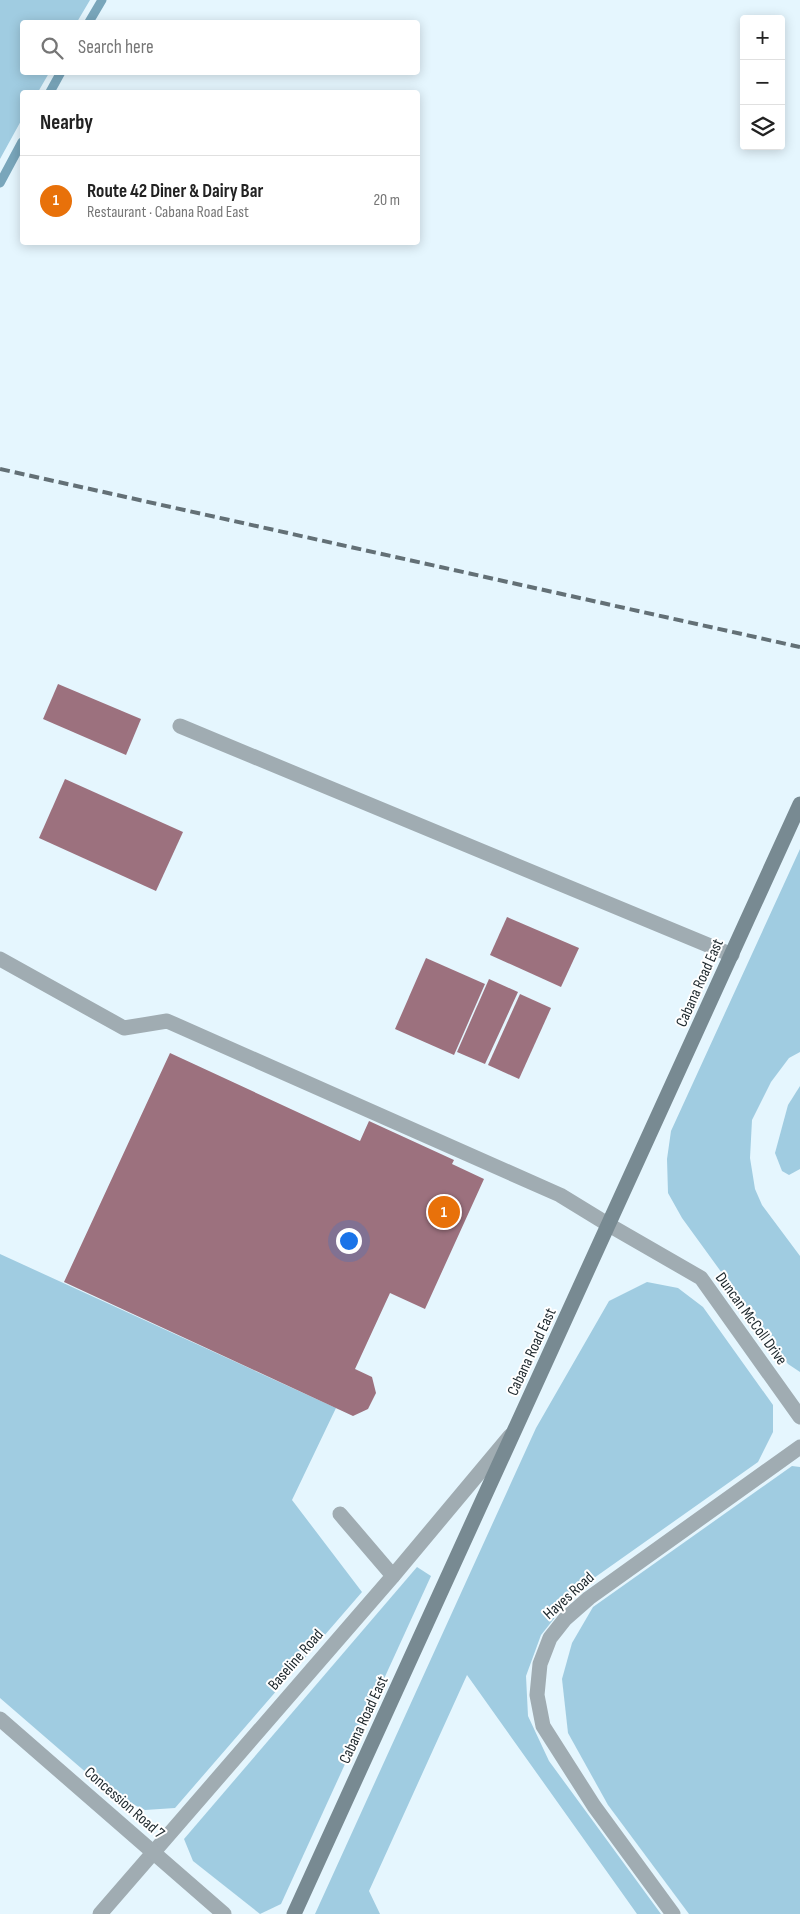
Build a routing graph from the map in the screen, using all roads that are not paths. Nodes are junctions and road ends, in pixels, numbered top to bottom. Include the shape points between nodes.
1 (180, 726) dead end
2 (800, 804) edge
3 (732, 955) junction
4 (0, 959) edge
5 (609, 1225) junction
6 (800, 1417) edge
7 (517, 1428) junction
8 (800, 1447) edge
9 (340, 1514) dead end
10 (393, 1576) junction
11 (0, 1719) edge
12 (153, 1852) junction
13 (100, 1914) edge
14 (224, 1914) edge
15 (294, 1914) edge
16 (673, 1914) edge

1 - 3 street
2 - 3 main road, Cabana Road East
3 - 5 main road, Cabana Road East
4 - 5 street, Duncan McColl Drive via 124,1028 167,1020 560,1195
5 - 6 street, Duncan McColl Drive via 701,1278
5 - 7 main road, Cabana Road East
7 - 10 street, Baseline Road
7 - 15 main road, Cabana Road East
8 - 16 street, Hayes Road via 589,1598 565,1619 550,1638 540,1664 537,1695 543,1726 594,1806
9 - 10 street
10 - 12 street, Baseline Road
11 - 12 street, Concession Road 7
12 - 13 street, Baseline Road
12 - 14 street, Concession Road 7

